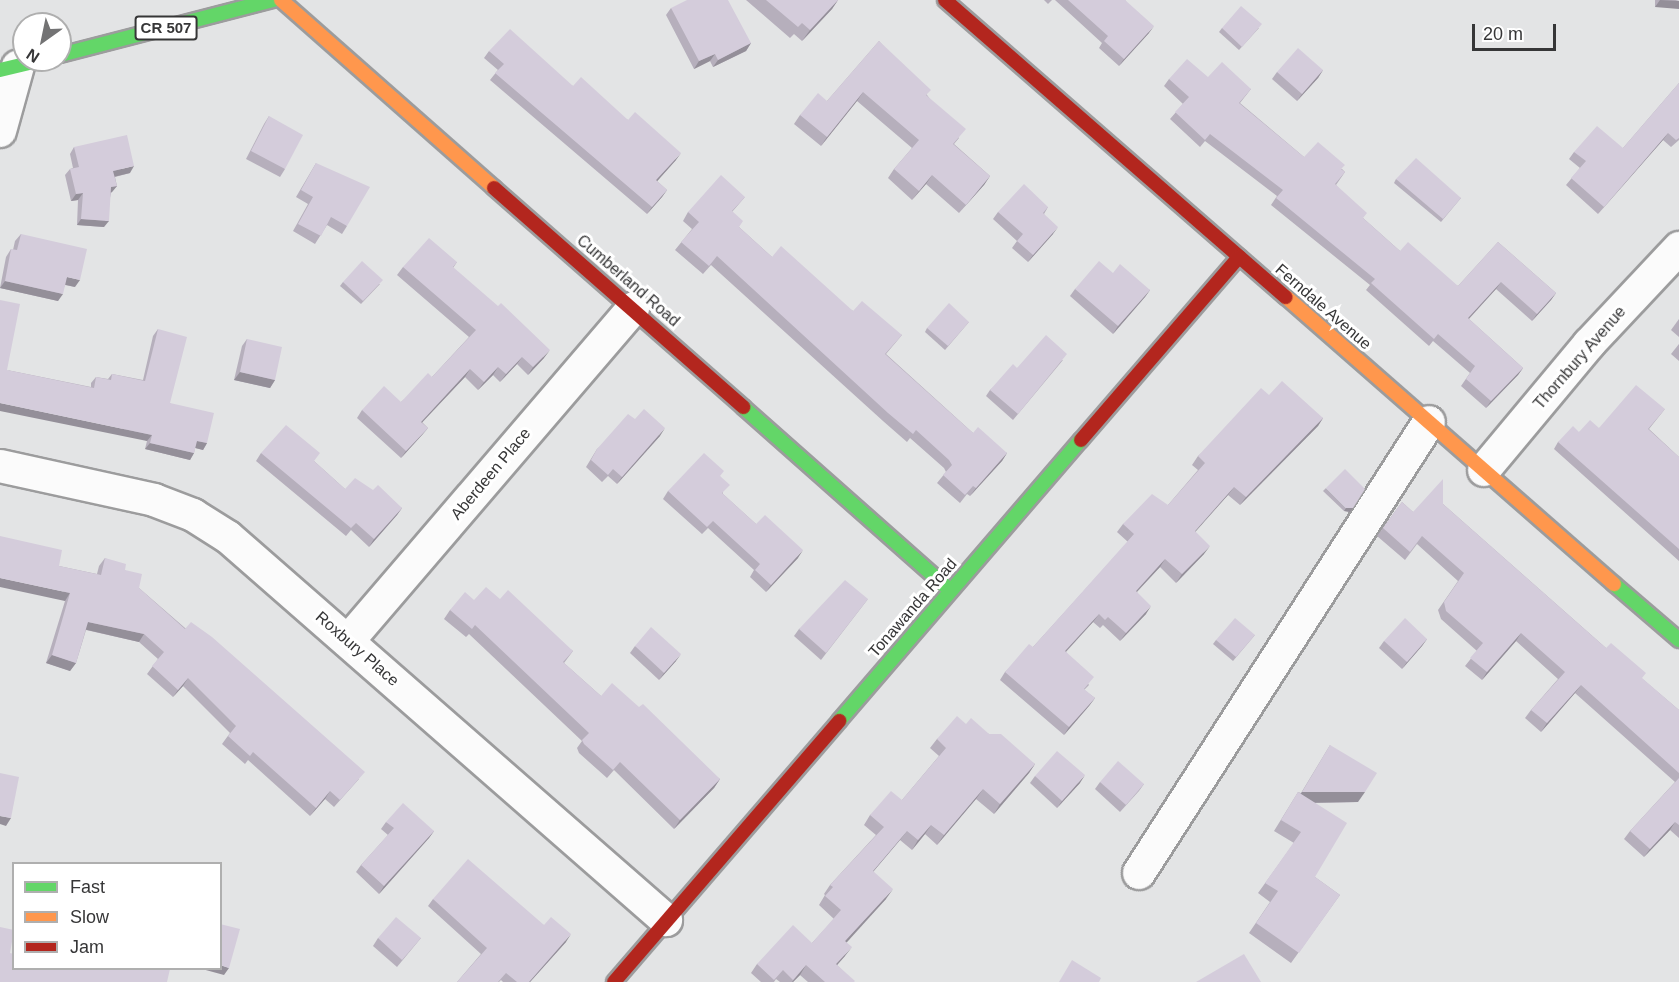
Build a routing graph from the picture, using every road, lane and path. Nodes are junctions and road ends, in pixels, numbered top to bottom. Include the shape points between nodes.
1 (273, 0) edge
2 (281, 0) edge
3 (945, 0) edge
4 (72, 52) edge
5 (18, 72) edge
6 (0, 131) edge
7 (1679, 248) edge
8 (1239, 257) junction
9 (633, 308) junction
10 (1430, 422) junction
11 (0, 466) edge
12 (1484, 471) junction
13 (950, 590) junction
14 (1679, 640) edge
15 (348, 641) junction
16 (1139, 873) dead end
17 (666, 920) junction
18 (614, 982) edge

1 - 4 street, CR 507
2 - 9 street, Cumberland Road
3 - 8 street, Ferndale Avenue
5 - 6 street
7 - 12 street, Thornbury Avenue via 1589,344
8 - 10 street, Ferndale Avenue
8 - 13 street, Tonawanda Road
9 - 13 street, Cumberland Road
9 - 15 street, Aberdeen Place
10 - 12 street, Ferndale Avenue
10 - 16 street
11 - 15 street, Roxbury Place via 154,500 193,515 228,537
12 - 14 street, Ferndale Avenue
13 - 17 street, Tonawanda Road
15 - 17 street, Roxbury Place
17 - 18 street, Tonawanda Road

